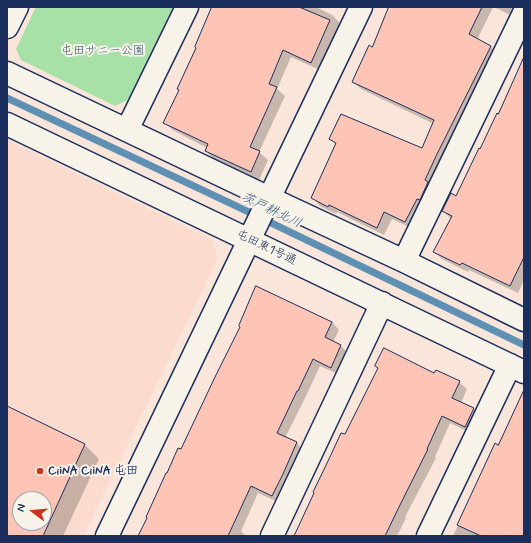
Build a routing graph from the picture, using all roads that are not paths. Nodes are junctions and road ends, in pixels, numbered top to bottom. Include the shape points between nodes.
1 (16, 7) edge
2 (187, 7) edge
3 (361, 7) edge
4 (524, 13) edge
5 (7, 27) edge
6 (7, 72) edge
7 (7, 124) edge
8 (127, 130) junction
9 (266, 203) junction
10 (251, 234) junction
11 (404, 261) junction
12 (382, 303) junction
13 (524, 320) edge
14 (517, 368) edge
15 (107, 536) edge
16 (272, 536) edge
17 (428, 536) edge

1 - 5 street
2 - 8 street
3 - 9 street
4 - 11 street
6 - 8 street
7 - 10 street, 屯田東1号通
8 - 9 street
9 - 10 street
9 - 11 street
10 - 12 street, 屯田東1号通
10 - 15 street
11 - 13 street
12 - 14 street, 屯田東1号通
12 - 16 street
14 - 17 street

